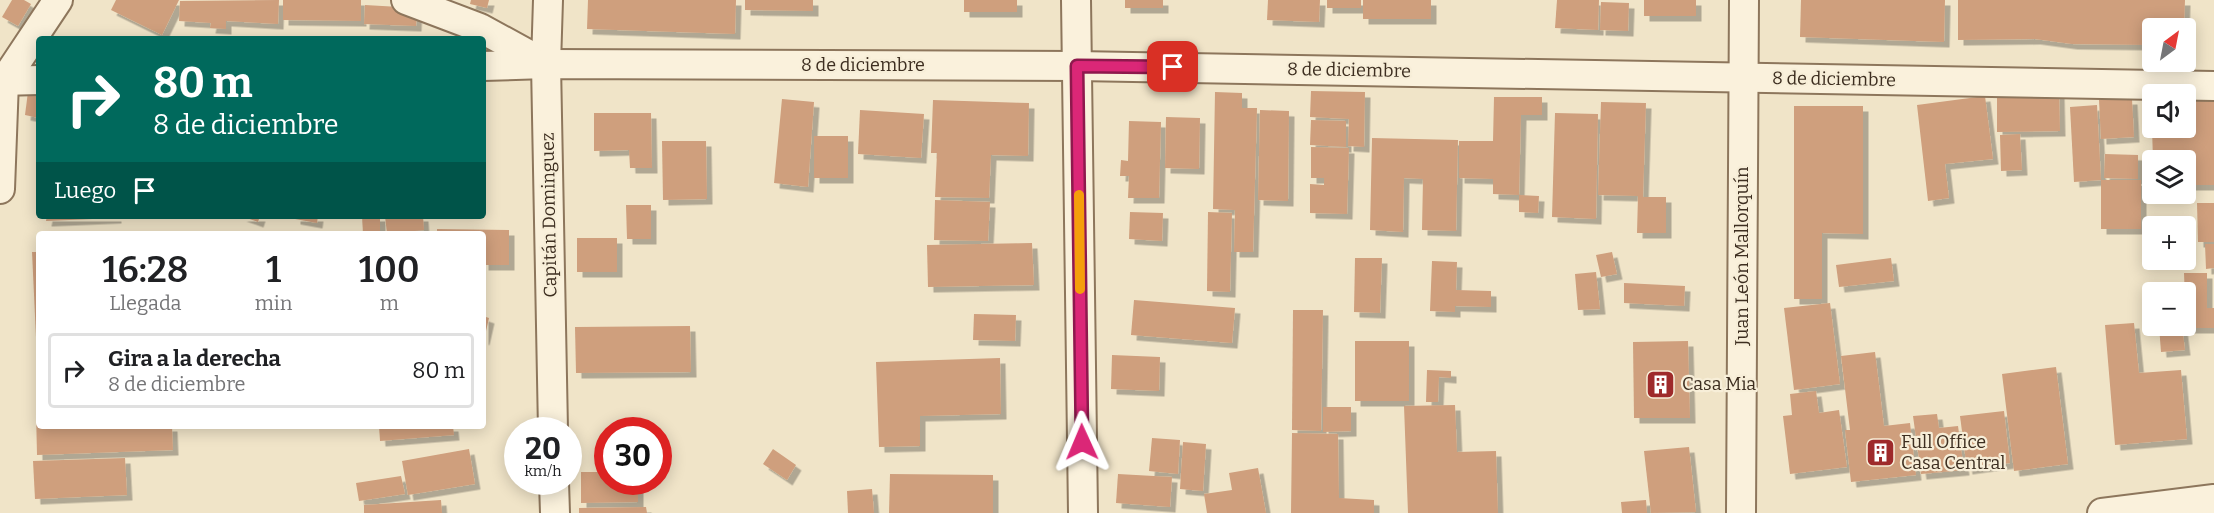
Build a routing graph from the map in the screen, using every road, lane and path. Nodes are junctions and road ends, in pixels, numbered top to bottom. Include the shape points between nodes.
1 (58, 0) edge
2 (406, 0) edge
3 (548, 0) edge
4 (1076, 0) edge
5 (1744, 0) edge
6 (546, 64) junction
7 (486, 66) edge
8 (1077, 66) junction
9 (1743, 77) junction
10 (36, 80) edge
11 (2, 81) edge
12 (2214, 86) edge
13 (0, 189) edge
14 (553, 417) edge
15 (554, 495) edge
16 (2214, 499) edge
17 (555, 513) edge
18 (1083, 513) edge
19 (1741, 513) edge
20 (2102, 513) edge

1 - 11 street
2 - 6 street via 480,28
3 - 6 street, Capitán Dominguez
4 - 8 street
5 - 9 street, Juan León Mallorquín
6 - 7 street, 8 de diciembre
6 - 8 street, 8 de diciembre
6 - 14 street, Capitán Dominguez
8 - 9 street, 8 de diciembre
8 - 18 street
9 - 12 street, 8 de diciembre
9 - 19 street, Juan León Mallorquín
10 - 11 street
11 - 13 street
15 - 17 street
16 - 20 street

